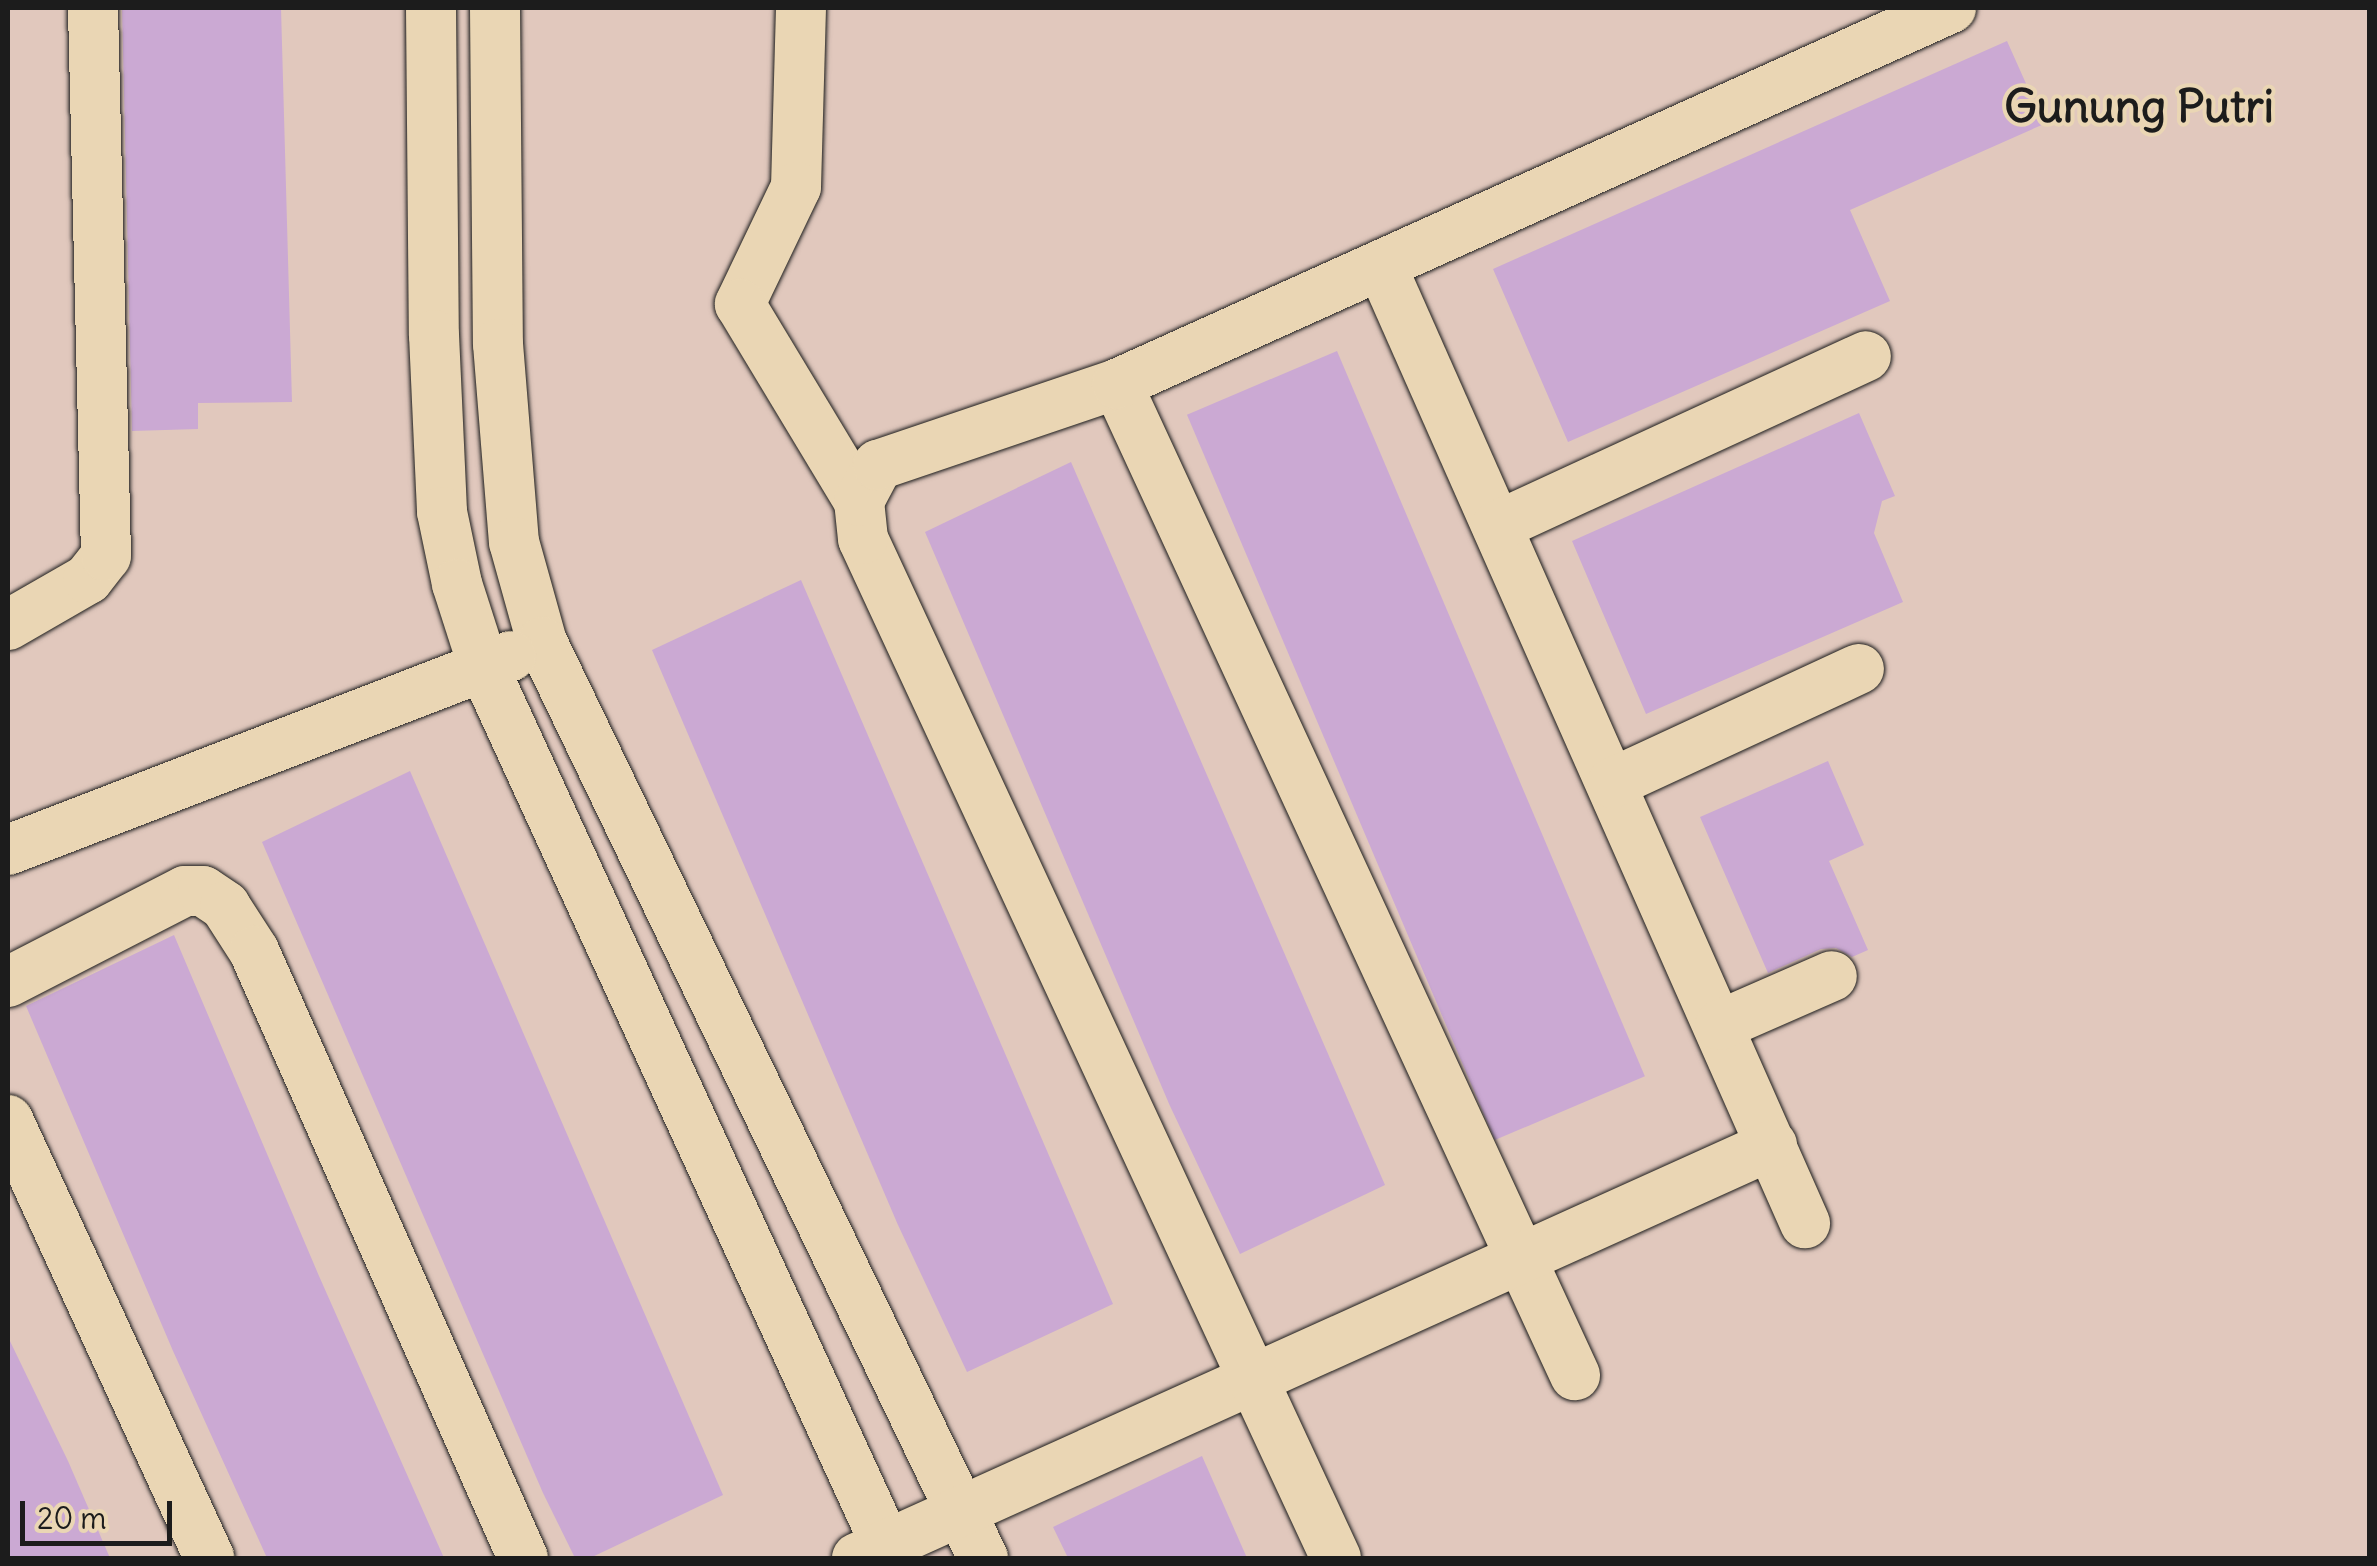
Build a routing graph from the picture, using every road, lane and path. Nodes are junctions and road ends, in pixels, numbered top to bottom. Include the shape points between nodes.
1 (93, 8) edge
2 (431, 8) edge
3 (495, 8) edge
4 (801, 8) edge
5 (1951, 8) edge
6 (1382, 265) junction
7 (1866, 356) dead end
8 (1117, 384) junction
9 (859, 501) junction
10 (1497, 526) junction
11 (8, 625) edge
12 (542, 642) junction
13 (484, 668) junction
14 (1859, 668) dead end
15 (1612, 783) junction
16 (8, 850) edge
17 (1832, 976) dead end
18 (8, 982) edge
19 (1720, 1025) junction
20 (8, 1120) edge
21 (1772, 1145) junction
22 (1805, 1223) dead end
23 (1521, 1258) junction
24 (1575, 1374) dead end
25 (1255, 1378) junction
26 (962, 1510) junction
27 (879, 1554) edge
28 (209, 1558) edge
29 (522, 1558) edge
30 (983, 1558) edge
31 (1336, 1558) edge

1 - 11 street via 106,556 88,579
2 - 13 street via 442,512
3 - 12 street via 498,344 514,542
4 - 9 street via 796,188 740,304
5 - 6 street
6 - 8 street
6 - 10 street
7 - 10 street
8 - 9 street via 878,465
8 - 23 street
9 - 25 street via 863,539
10 - 15 street
12 - 13 street
12 - 26 street
13 - 16 street
13 - 27 street
14 - 15 street
15 - 19 street
17 - 19 street
18 - 29 street via 185,891 203,891 226,906 254,950
19 - 21 street
20 - 28 street
21 - 22 street
21 - 23 street
23 - 24 street
23 - 25 street
25 - 26 street
25 - 31 street
26 - 27 street
26 - 30 street

